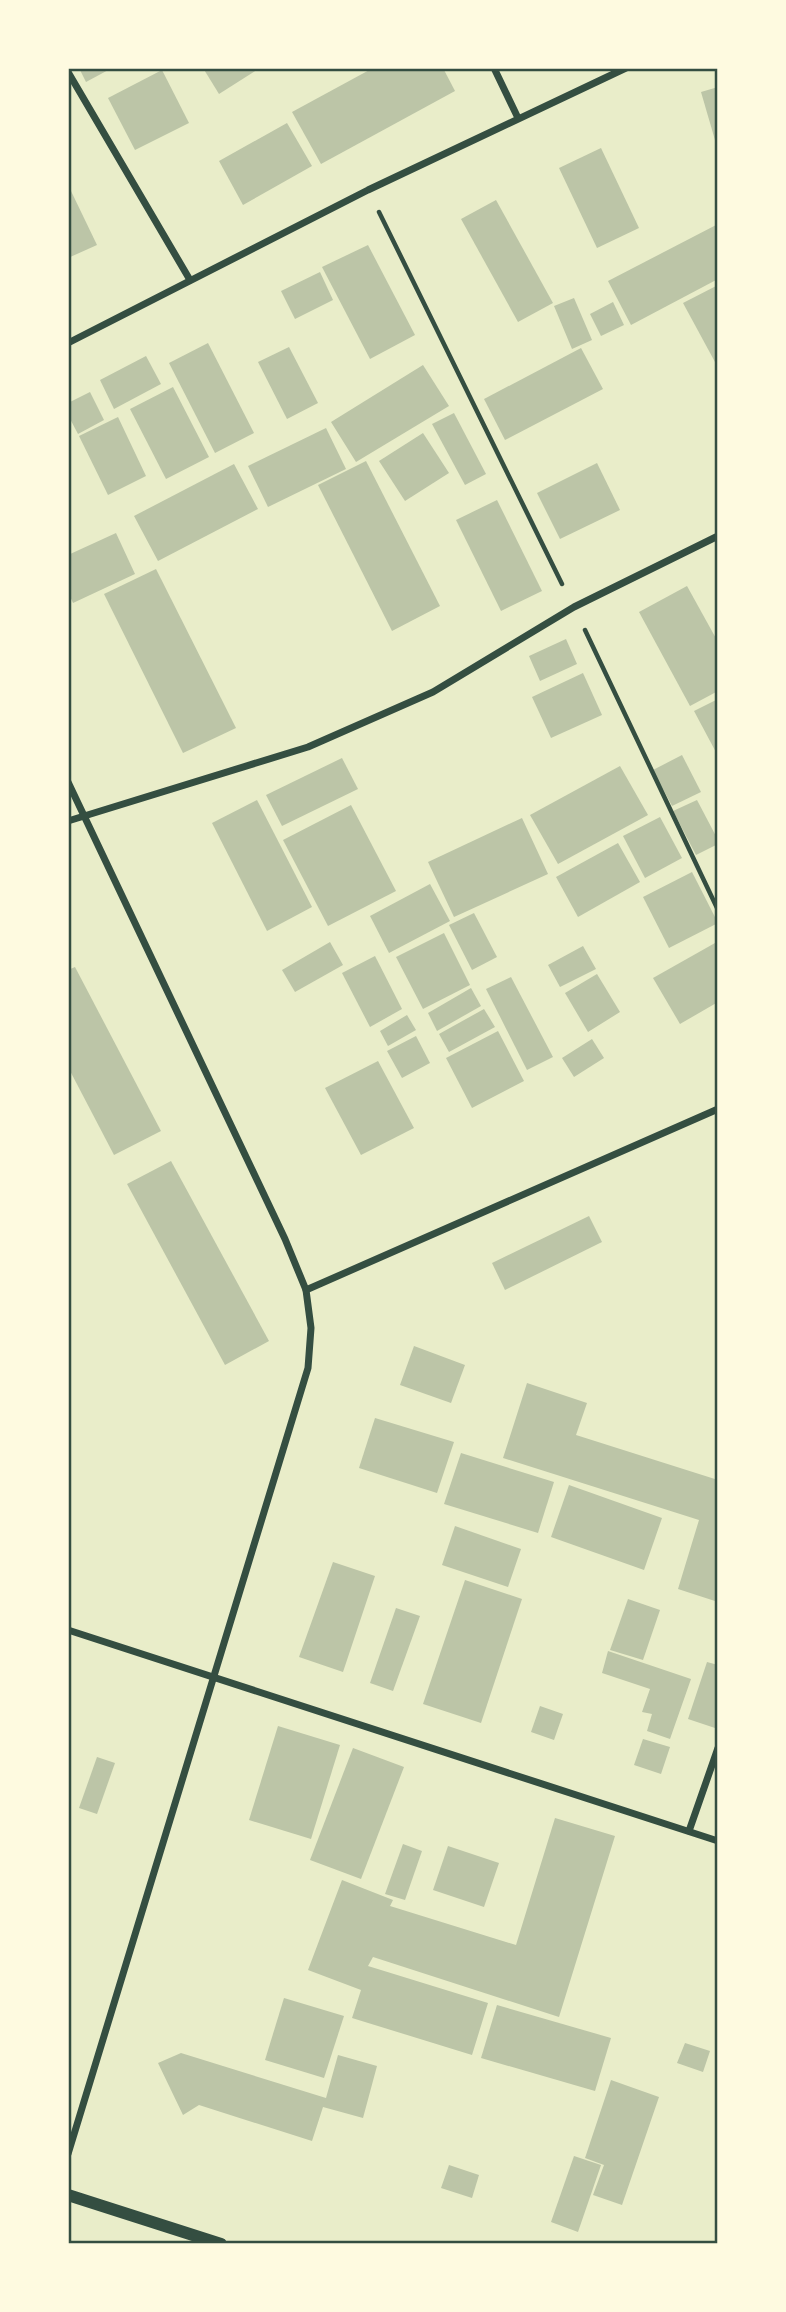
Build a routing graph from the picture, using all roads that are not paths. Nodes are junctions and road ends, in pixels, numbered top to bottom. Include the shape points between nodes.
1 (495, 68) edge
2 (626, 68) edge
3 (68, 72) edge
4 (518, 118) junction
5 (190, 279) junction
6 (68, 343) edge
7 (718, 536) edge
8 (68, 782) edge
9 (86, 816) junction
10 (68, 821) edge
11 (718, 1110) edge
12 (306, 1290) junction
13 (68, 1630) edge
14 (214, 1679) junction
15 (718, 1748) edge
16 (690, 1831) junction
17 (718, 1841) edge
18 (68, 2154) edge
19 (68, 2195) edge
20 (221, 2244) edge

1 - 4 street
2 - 4 street
3 - 5 street
4 - 5 street
5 - 6 street
7 - 9 street via 574,607 433,692 308,747
8 - 9 street
9 - 10 street
9 - 12 street
11 - 12 street
12 - 14 street via 311,1328 308,1368
13 - 14 street
14 - 16 street
14 - 18 street
15 - 16 street
16 - 17 street
19 - 20 street

